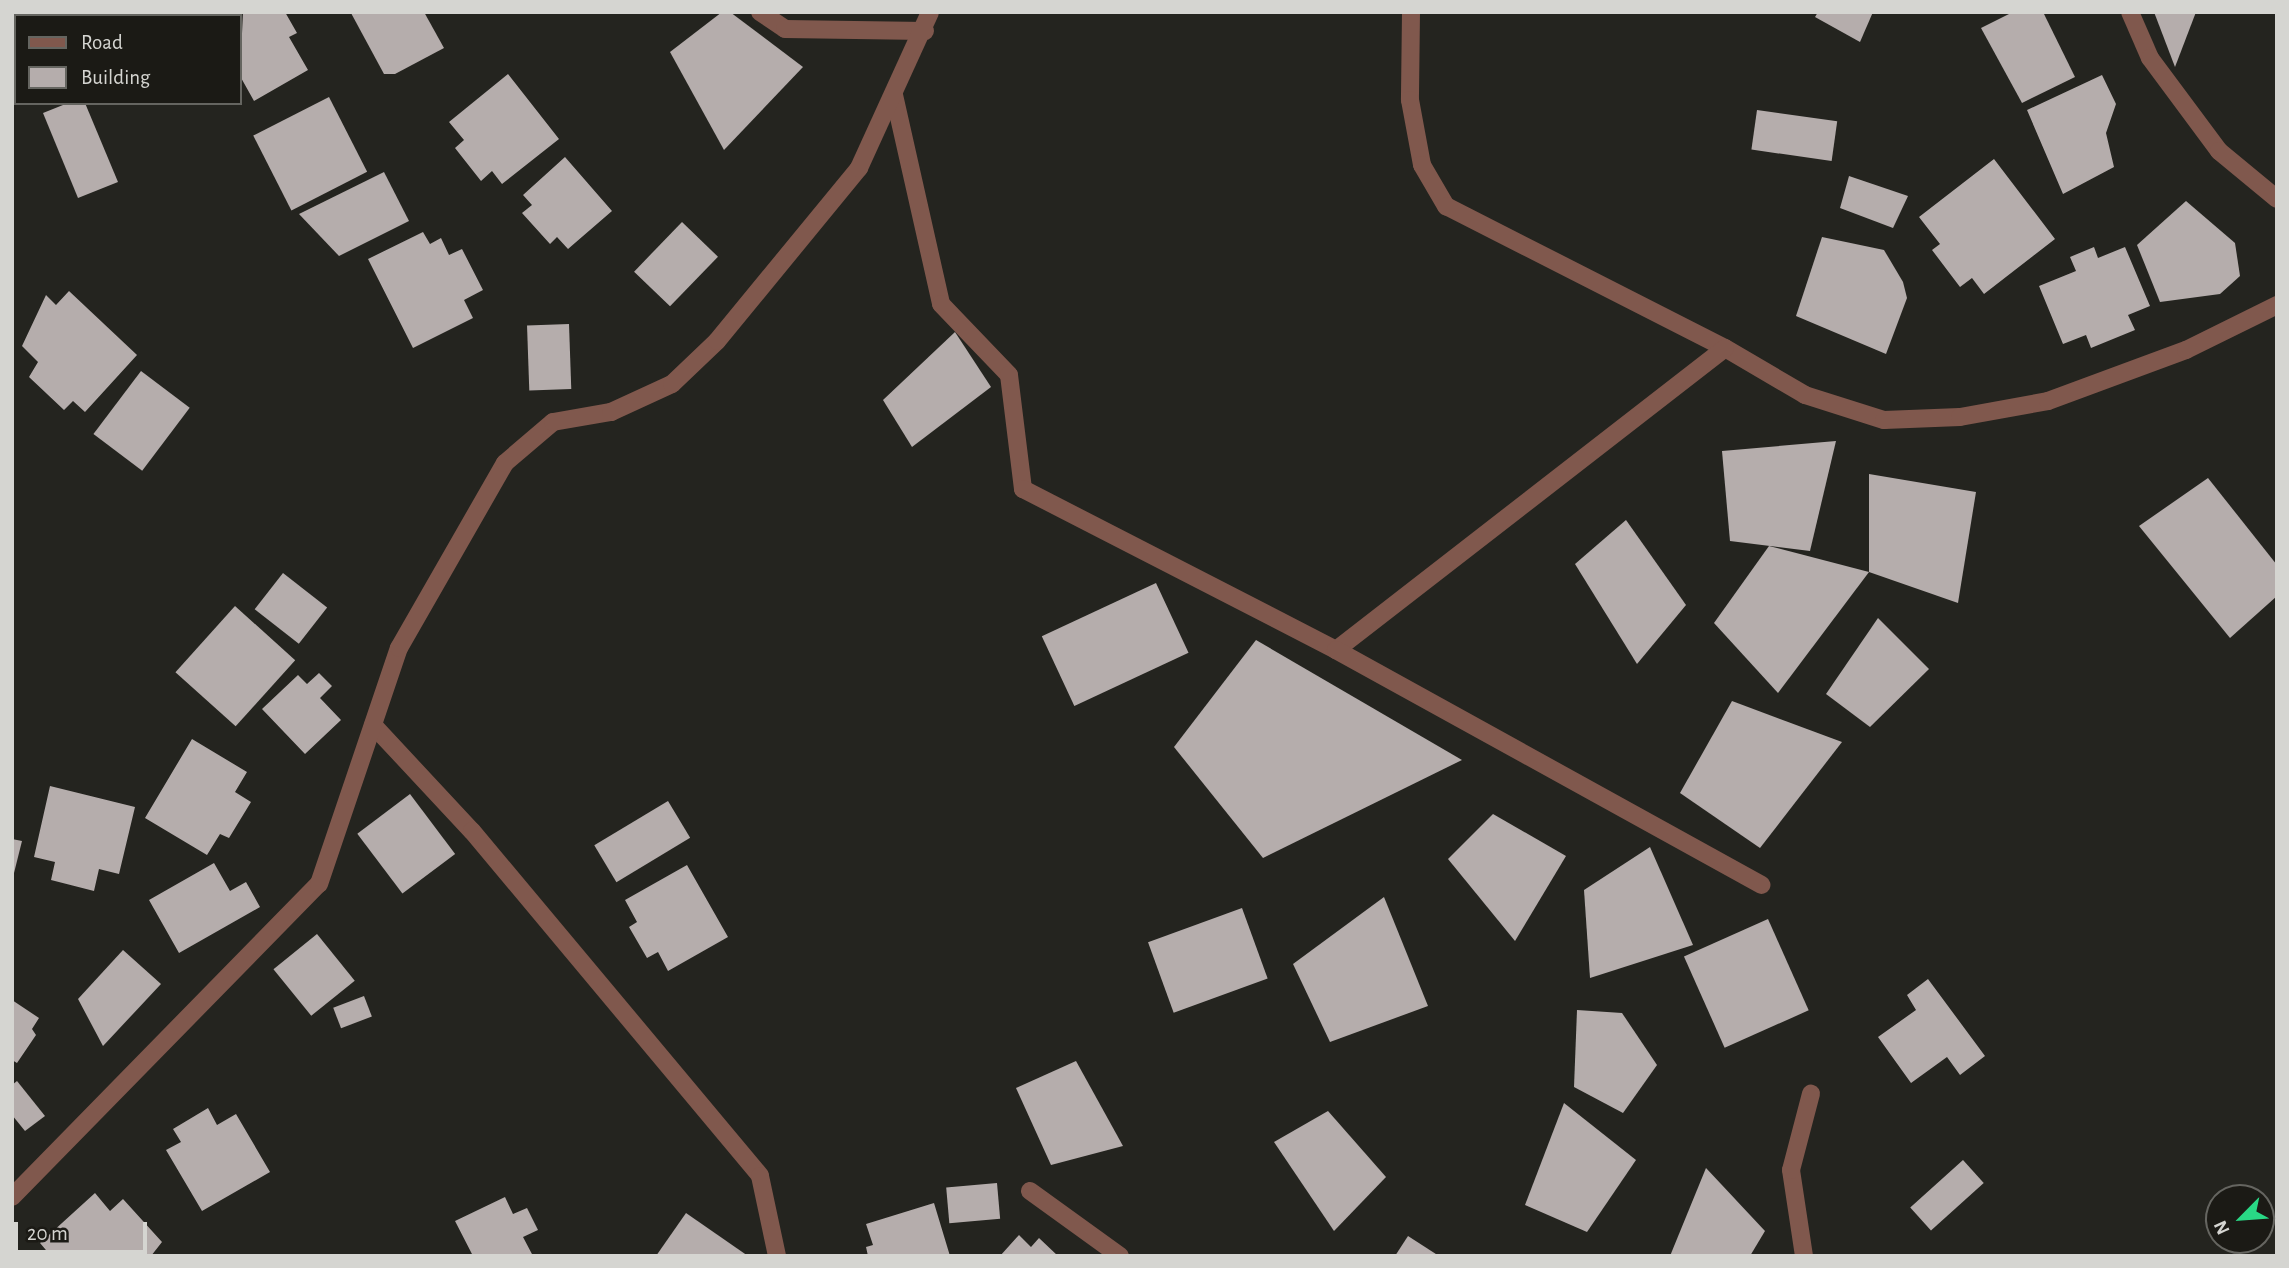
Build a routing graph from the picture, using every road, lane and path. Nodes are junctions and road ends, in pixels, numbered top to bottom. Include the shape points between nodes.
1 (760, 12) edge
2 (930, 12) edge
3 (1411, 12) edge
4 (2130, 12) edge
5 (925, 31) junction
6 (894, 95) junction
7 (2277, 199) edge
8 (2277, 305) edge
9 (1725, 348) junction
10 (1336, 650) junction
11 (373, 725) junction
12 (1761, 885) dead end
13 (1811, 1094) dead end
14 (1030, 1191) dead end
15 (12, 1197) edge
16 (777, 1256) edge
17 (1120, 1256) edge
18 (1804, 1256) edge

1 - 5 street via 785,29
2 - 5 street
3 - 9 street via 1410,100 1422,165 1446,206
4 - 7 street via 2150,58 2219,151
5 - 6 street
6 - 10 street via 942,304 1009,375 1023,489
6 - 11 street via 859,168 717,341 672,384 611,412 553,422 505,463 400,648
8 - 9 street via 2186,350 2048,401 1960,417 1884,420 1805,395
9 - 10 street
10 - 12 street
11 - 15 street via 319,884
11 - 16 street via 472,831 760,1176
13 - 18 street via 1791,1170
14 - 17 street

